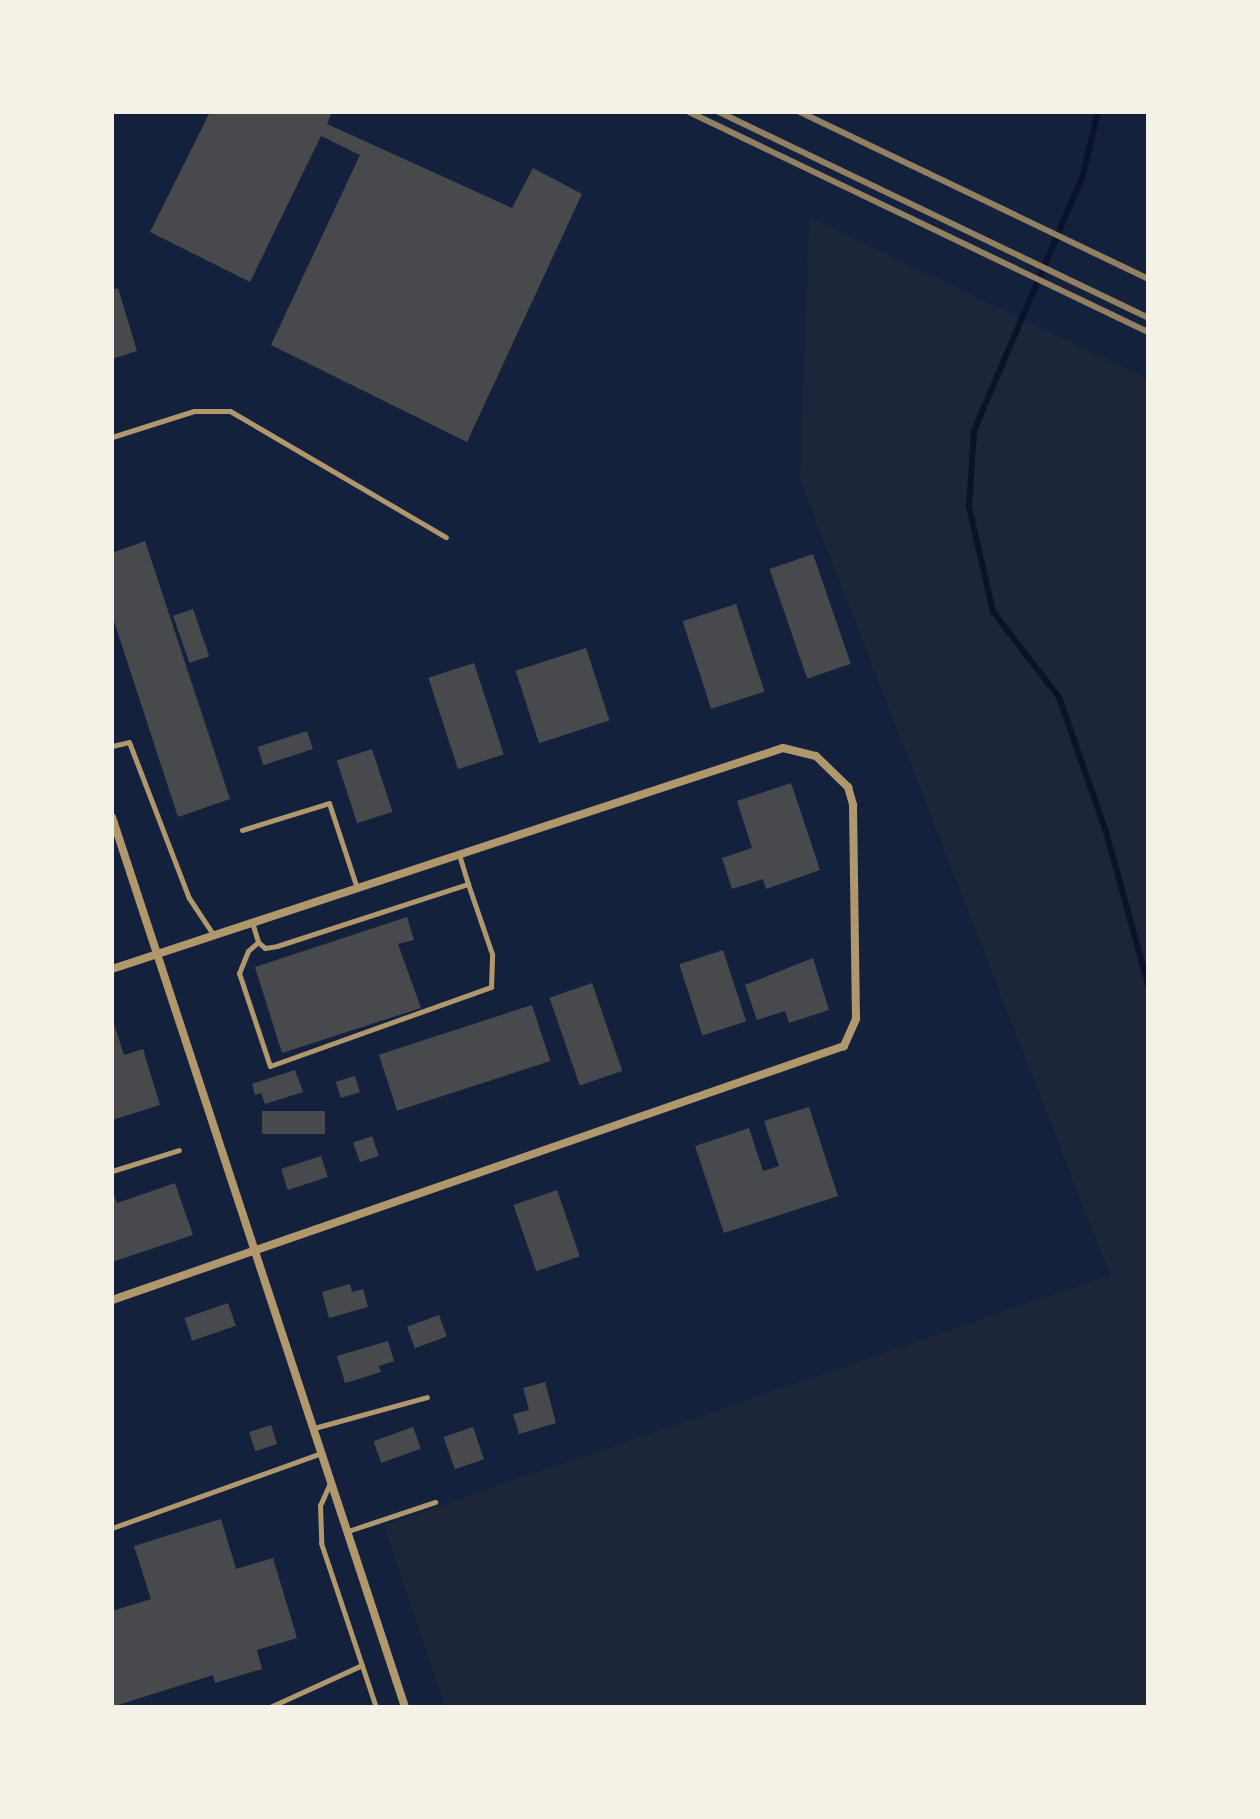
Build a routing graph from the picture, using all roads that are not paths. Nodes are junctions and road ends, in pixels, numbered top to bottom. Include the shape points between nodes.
1 (112, 437) edge
2 (446, 537) dead end
3 (112, 746) edge
4 (112, 817) edge
5 (242, 830) dead end
6 (458, 852) junction
7 (468, 884) junction
8 (356, 885) junction
9 (252, 921) junction
10 (213, 934) junction
11 (258, 942) junction
12 (156, 954) junction
13 (112, 969) edge
14 (179, 1150) dead end
15 (112, 1171) edge
16 (254, 1250) junction
17 (112, 1300) edge
18 (427, 1397) dead end
19 (314, 1428) junction
20 (322, 1452) junction
21 (331, 1480) junction
22 (435, 1502) dead end
23 (112, 1528) edge
24 (348, 1531) junction
25 (362, 1665) junction
26 (270, 1707) edge
27 (376, 1707) edge
28 (405, 1707) edge

1 - 2 lane via 194,411 230,411
3 - 10 lane via 129,742 189,898
4 - 12 street
5 - 8 lane via 329,803
6 - 7 lane
6 - 8 street
6 - 16 street via 783,748 816,756 848,787 853,805 856,1019 844,1046
7 - 11 lane via 277,946 265,948
7 - 11 lane via 492,954 494,978 485,992 270,1066 239,973
8 - 9 street
9 - 10 street
9 - 11 lane
10 - 12 street
12 - 13 street
12 - 16 street
14 - 15 lane
16 - 17 street
16 - 19 street
18 - 19 lane
19 - 20 street
20 - 21 street
20 - 23 lane
21 - 24 street
21 - 25 lane via 320,1505 321,1543
22 - 24 lane
24 - 28 street
25 - 26 lane
25 - 27 lane

